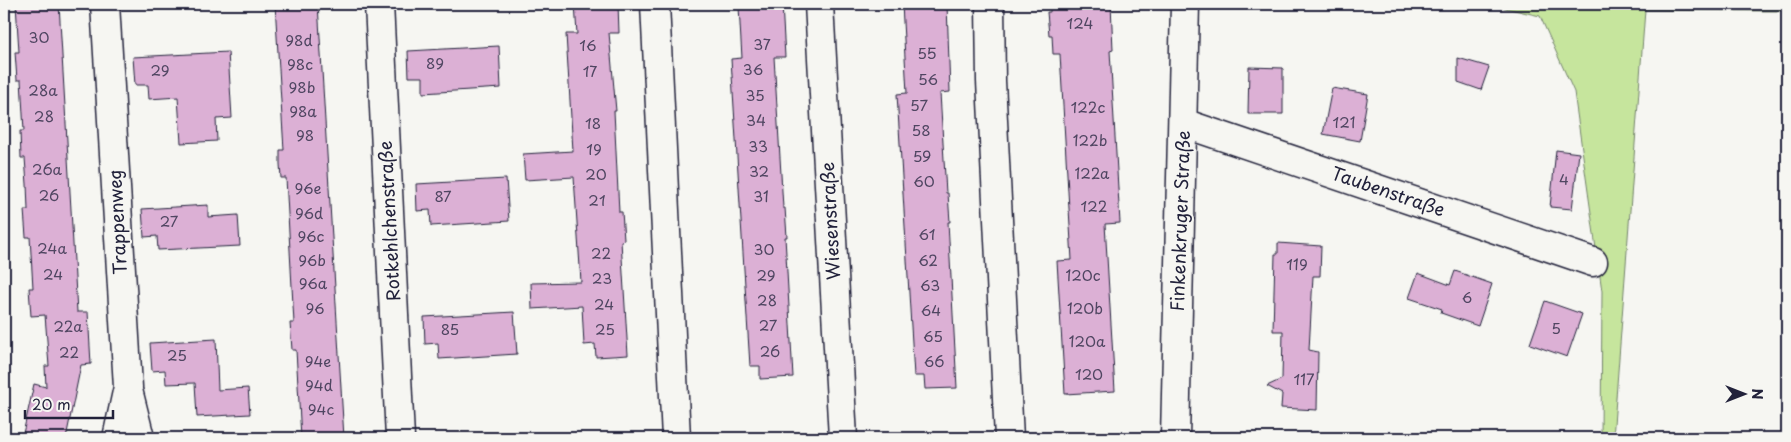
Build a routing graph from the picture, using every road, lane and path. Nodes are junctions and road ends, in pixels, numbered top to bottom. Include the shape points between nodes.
1 (105, 4) edge
2 (379, 4) edge
3 (655, 4) edge
4 (819, 4) edge
5 (990, 4) edge
6 (1185, 4) edge
7 (1183, 123) junction
8 (1593, 262) dead end
9 (128, 387) junction
10 (116, 438) edge
11 (140, 438) edge
12 (400, 438) edge
13 (676, 438) edge
14 (843, 438) edge
15 (1009, 438) edge
16 (1175, 438) edge

1 - 9 street, Trappenweg
2 - 12 street, Rotkehlchenstraße
3 - 13 street
4 - 14 street, Wiesenstraße
5 - 15 street
6 - 7 street, Finkenkruger Straße
7 - 8 street, Taubenstraße
7 - 16 street, Finkenkruger Straße
9 - 10 street, Trappenweg
9 - 11 street

